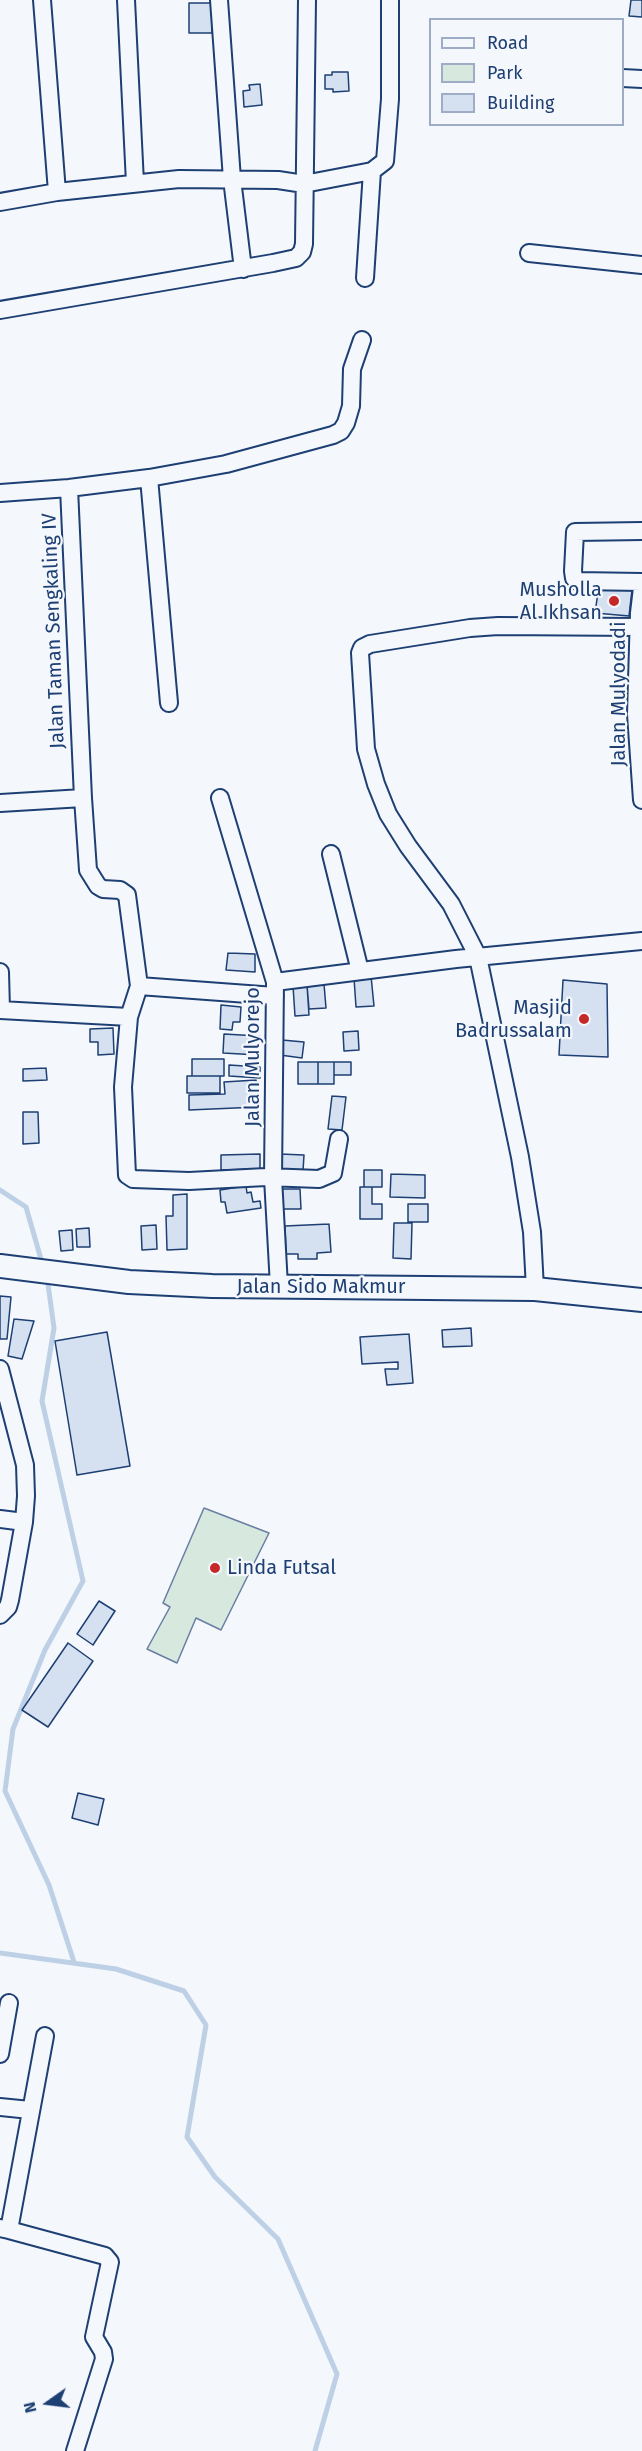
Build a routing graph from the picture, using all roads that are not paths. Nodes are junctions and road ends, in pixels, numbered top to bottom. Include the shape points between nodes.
1 (42, 0) edge
2 (126, 0) edge
3 (219, 0) edge
4 (307, 0) edge
5 (390, 0) edge
6 (624, 78) edge
7 (642, 79) edge
8 (372, 171) junction
9 (232, 179) junction
10 (135, 183) junction
11 (304, 184) junction
12 (57, 192) junction
13 (0, 202) edge
14 (529, 254) dead end
15 (642, 265) edge
16 (243, 269) junction
17 (365, 278) dead end
18 (0, 310) edge
19 (362, 340) dead end
20 (149, 478) junction
21 (69, 488) junction
22 (0, 493) edge
23 (642, 531) edge
24 (642, 582) edge
25 (642, 588) edge
26 (639, 627) junction
27 (169, 703) dead end
28 (640, 765) edge
29 (83, 798) junction
30 (220, 798) dead end
31 (642, 800) edge
32 (0, 803) edge
33 (331, 854) dead end
34 (642, 940) edge
35 (471, 957) junction
36 (360, 971) junction
37 (0, 972) edge
38 (139, 986) junction
39 (275, 989) junction
40 (1, 1010) edge
41 (129, 1017) junction
42 (339, 1139) dead end
43 (273, 1178) junction
44 (0, 1266) edge
45 (279, 1286) junction
46 (535, 1289) junction
47 (642, 1300) edge
48 (0, 1369) edge
49 (0, 1519) edge
50 (24, 1522) junction
51 (0, 1616) edge
52 (9, 2003) dead end
53 (45, 2036) dead end
54 (0, 2054) edge
55 (0, 2107) edge
56 (30, 2110) junction
57 (8, 2187) edge
58 (4, 2229) edge
59 (75, 2451) edge

1 - 12 street
2 - 10 street
3 - 9 street
4 - 11 street
5 - 8 street via 390,99 385,161
6 - 7 street
8 - 11 street
8 - 17 street
9 - 10 street
9 - 11 street
9 - 16 street
10 - 12 street
11 - 16 street via 302,252 296,258
12 - 13 street
14 - 15 street
16 - 18 street
19 - 20 street via 352,369 351,406 341,431 226,464
20 - 21 street
20 - 27 street
21 - 22 street
21 - 29 street, Jalan Taman Sengkaling IV
23 - 24 street via 575,532 573,571 577,581
25 - 26 street, Jalan Mulyodadi
26 - 28 street, Jalan Mulyodadi via 636,714
26 - 35 street via 498,626 362,648 359,660 364,730 371,771 388,814 451,904
28 - 31 street, Jalan Mulyodadi
29 - 32 street
29 - 38 street, Jalan Taman Sengkaling IV via 88,870 98,886 127,895
30 - 39 street, Jalan Mulyorejo
33 - 36 street
34 - 35 street
35 - 36 street
35 - 46 street via 520,1157 532,1232
36 - 39 street
37 - 40 street
38 - 39 street
38 - 41 street
39 - 43 street, Jalan Mulyorejo
40 - 41 street
41 - 43 street via 123,1087 127,1175 133,1179 189,1181
42 - 43 street via 333,1173 327,1178
43 - 45 street, Jalan Mulyorejo
44 - 45 main road, Jalan Sido Makmur via 129,1282
45 - 46 main road, Jalan Sido Makmur
46 - 47 main road, Jalan Sido Makmur
48 - 50 street via 25,1465
49 - 50 street
50 - 51 street via 10,1600
52 - 54 street
53 - 56 street
55 - 56 street
56 - 57 street
57 - 58 street
58 - 59 street via 105,2256 110,2262 94,2337 104,2359

